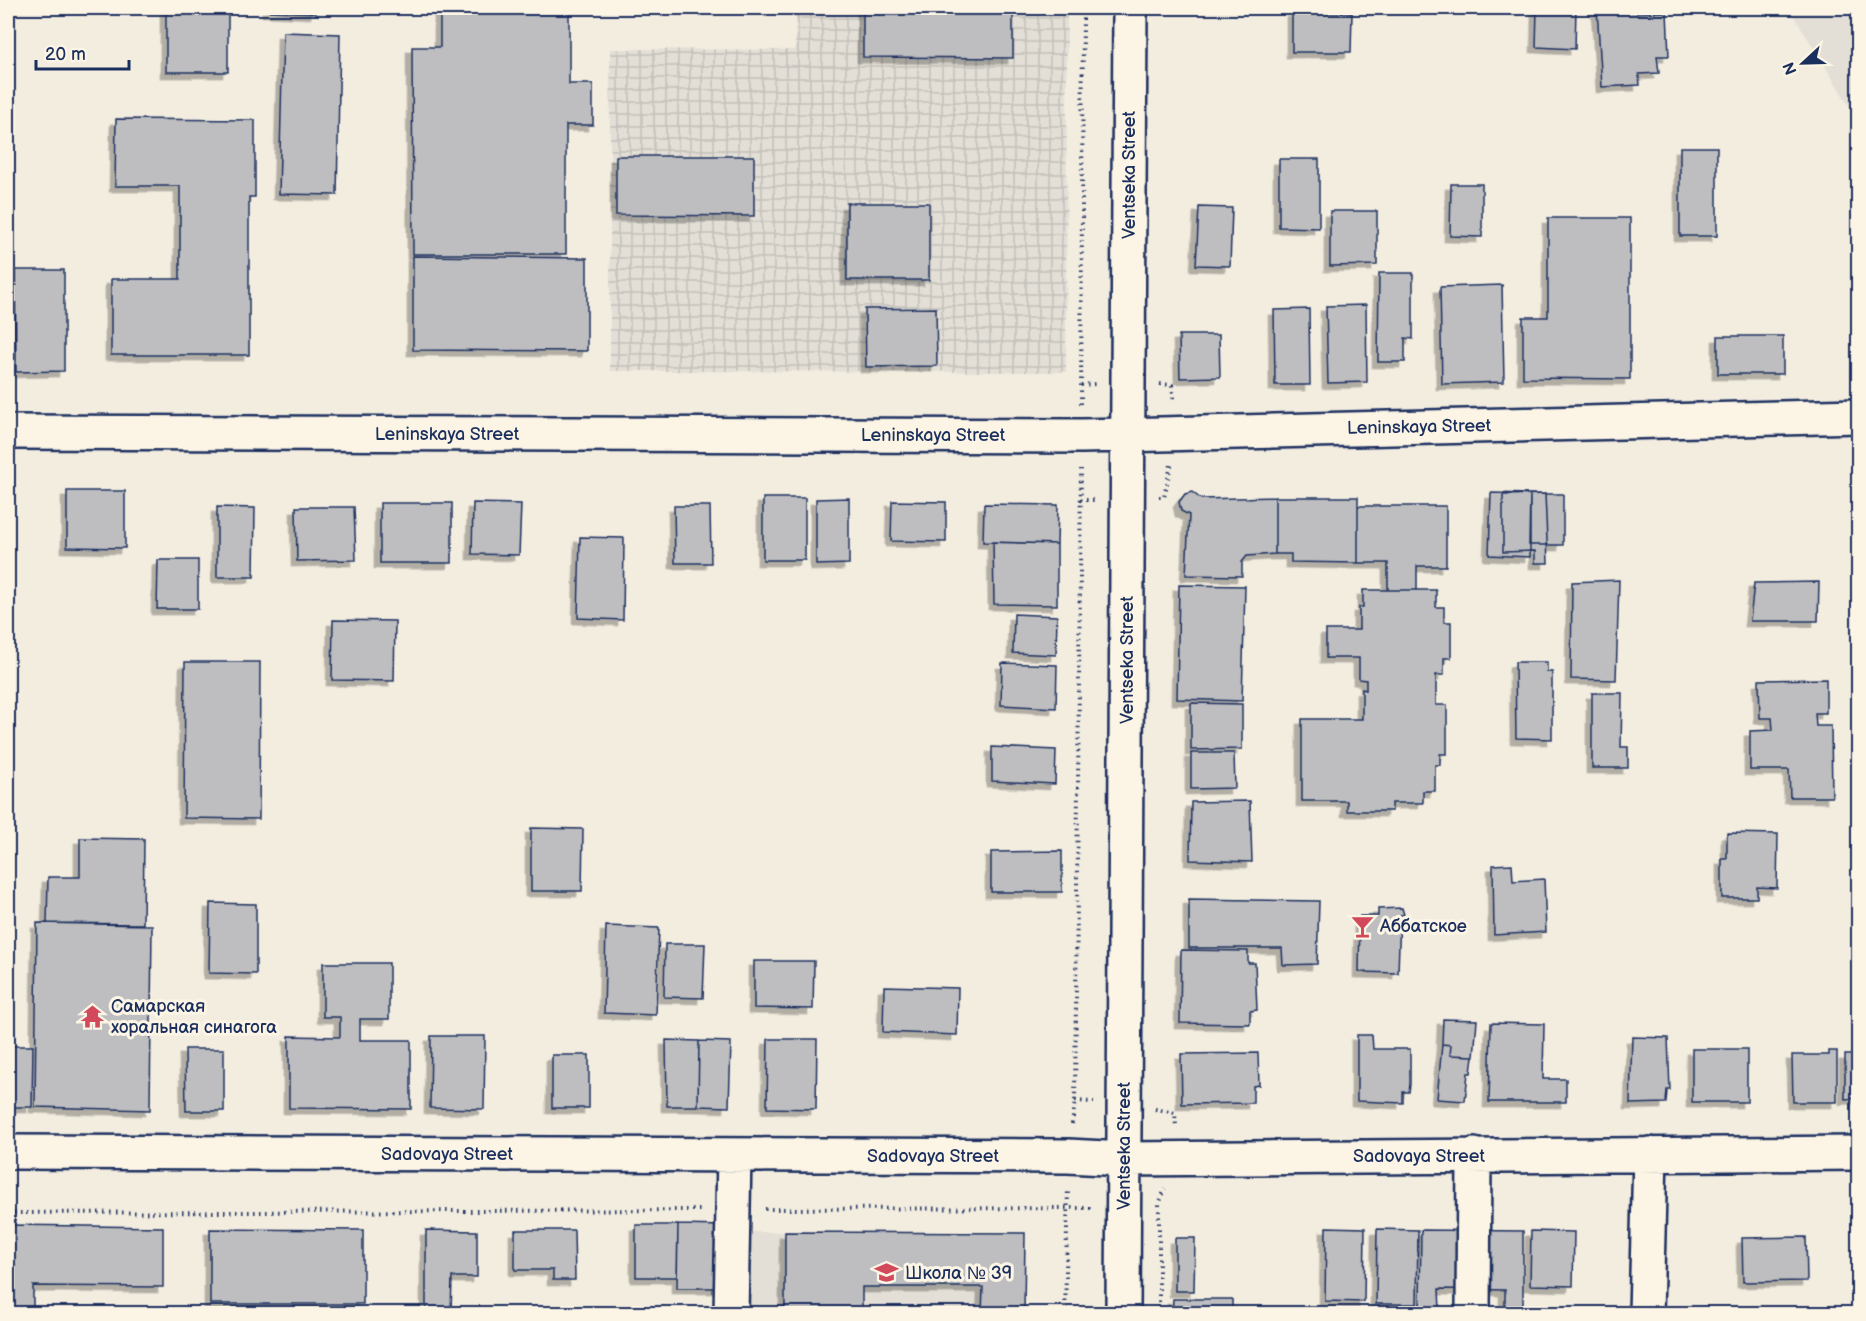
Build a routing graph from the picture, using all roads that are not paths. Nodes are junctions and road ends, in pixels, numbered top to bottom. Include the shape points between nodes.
1 (1130, 8) edge
2 (1858, 416) edge
3 (8, 432) edge
4 (1128, 434) junction
5 (8, 1152) edge
6 (1858, 1153) edge
7 (1650, 1154) junction
8 (734, 1155) junction
9 (1474, 1155) junction
10 (1124, 1159) junction
11 (731, 1314) edge
12 (1123, 1314) edge
13 (1473, 1314) edge
14 (1646, 1314) edge

1 - 4 street, Ventseka Street
2 - 4 street, Leninskaya Street
3 - 4 street, Leninskaya Street
4 - 10 street, Ventseka Street
5 - 8 street, Sadovaya Street
6 - 7 street, Sadovaya Street
7 - 9 street, Sadovaya Street
7 - 14 street
8 - 10 street, Sadovaya Street
8 - 11 street
9 - 10 street, Sadovaya Street
9 - 13 street
10 - 12 street, Ventseka Street

